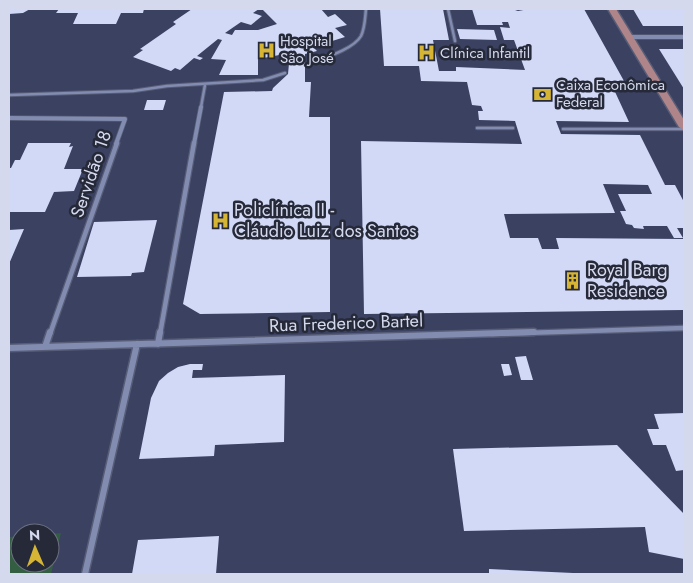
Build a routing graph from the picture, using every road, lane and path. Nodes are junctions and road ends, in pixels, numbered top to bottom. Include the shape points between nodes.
1 (366, 9) edge
2 (448, 9) edge
3 (612, 9) edge
4 (629, 37) junction
5 (684, 38) edge
6 (456, 42) dead end
7 (306, 65) dead end
8 (286, 73) dead end
9 (205, 85) junction
10 (9, 95) edge
11 (201, 106) joint
12 (9, 118) edge
13 (477, 128) dead end
14 (513, 128) dead end
15 (562, 128) dead end
16 (684, 128) edge
17 (684, 328) edge
18 (137, 344) junction
19 (158, 344) junction
20 (45, 347) junction
21 (9, 348) edge
22 (86, 574) edge

1 - 7 lane via 359,40
2 - 6 lane
3 - 4 main road
4 - 5 street
4 - 16 main road
8 - 9 lane via 263,80
9 - 10 lane
9 - 11 lane
11 - 19 street
12 - 20 street, Servidão 18 via 125,119
13 - 14 lane
15 - 16 lane
17 - 19 street, Rua Frederico Bartel
18 - 19 street, Rua Frederico Bartel
18 - 20 street, Rua Frederico Bartel
18 - 22 street
20 - 21 street, Rua Frederico Bartel

